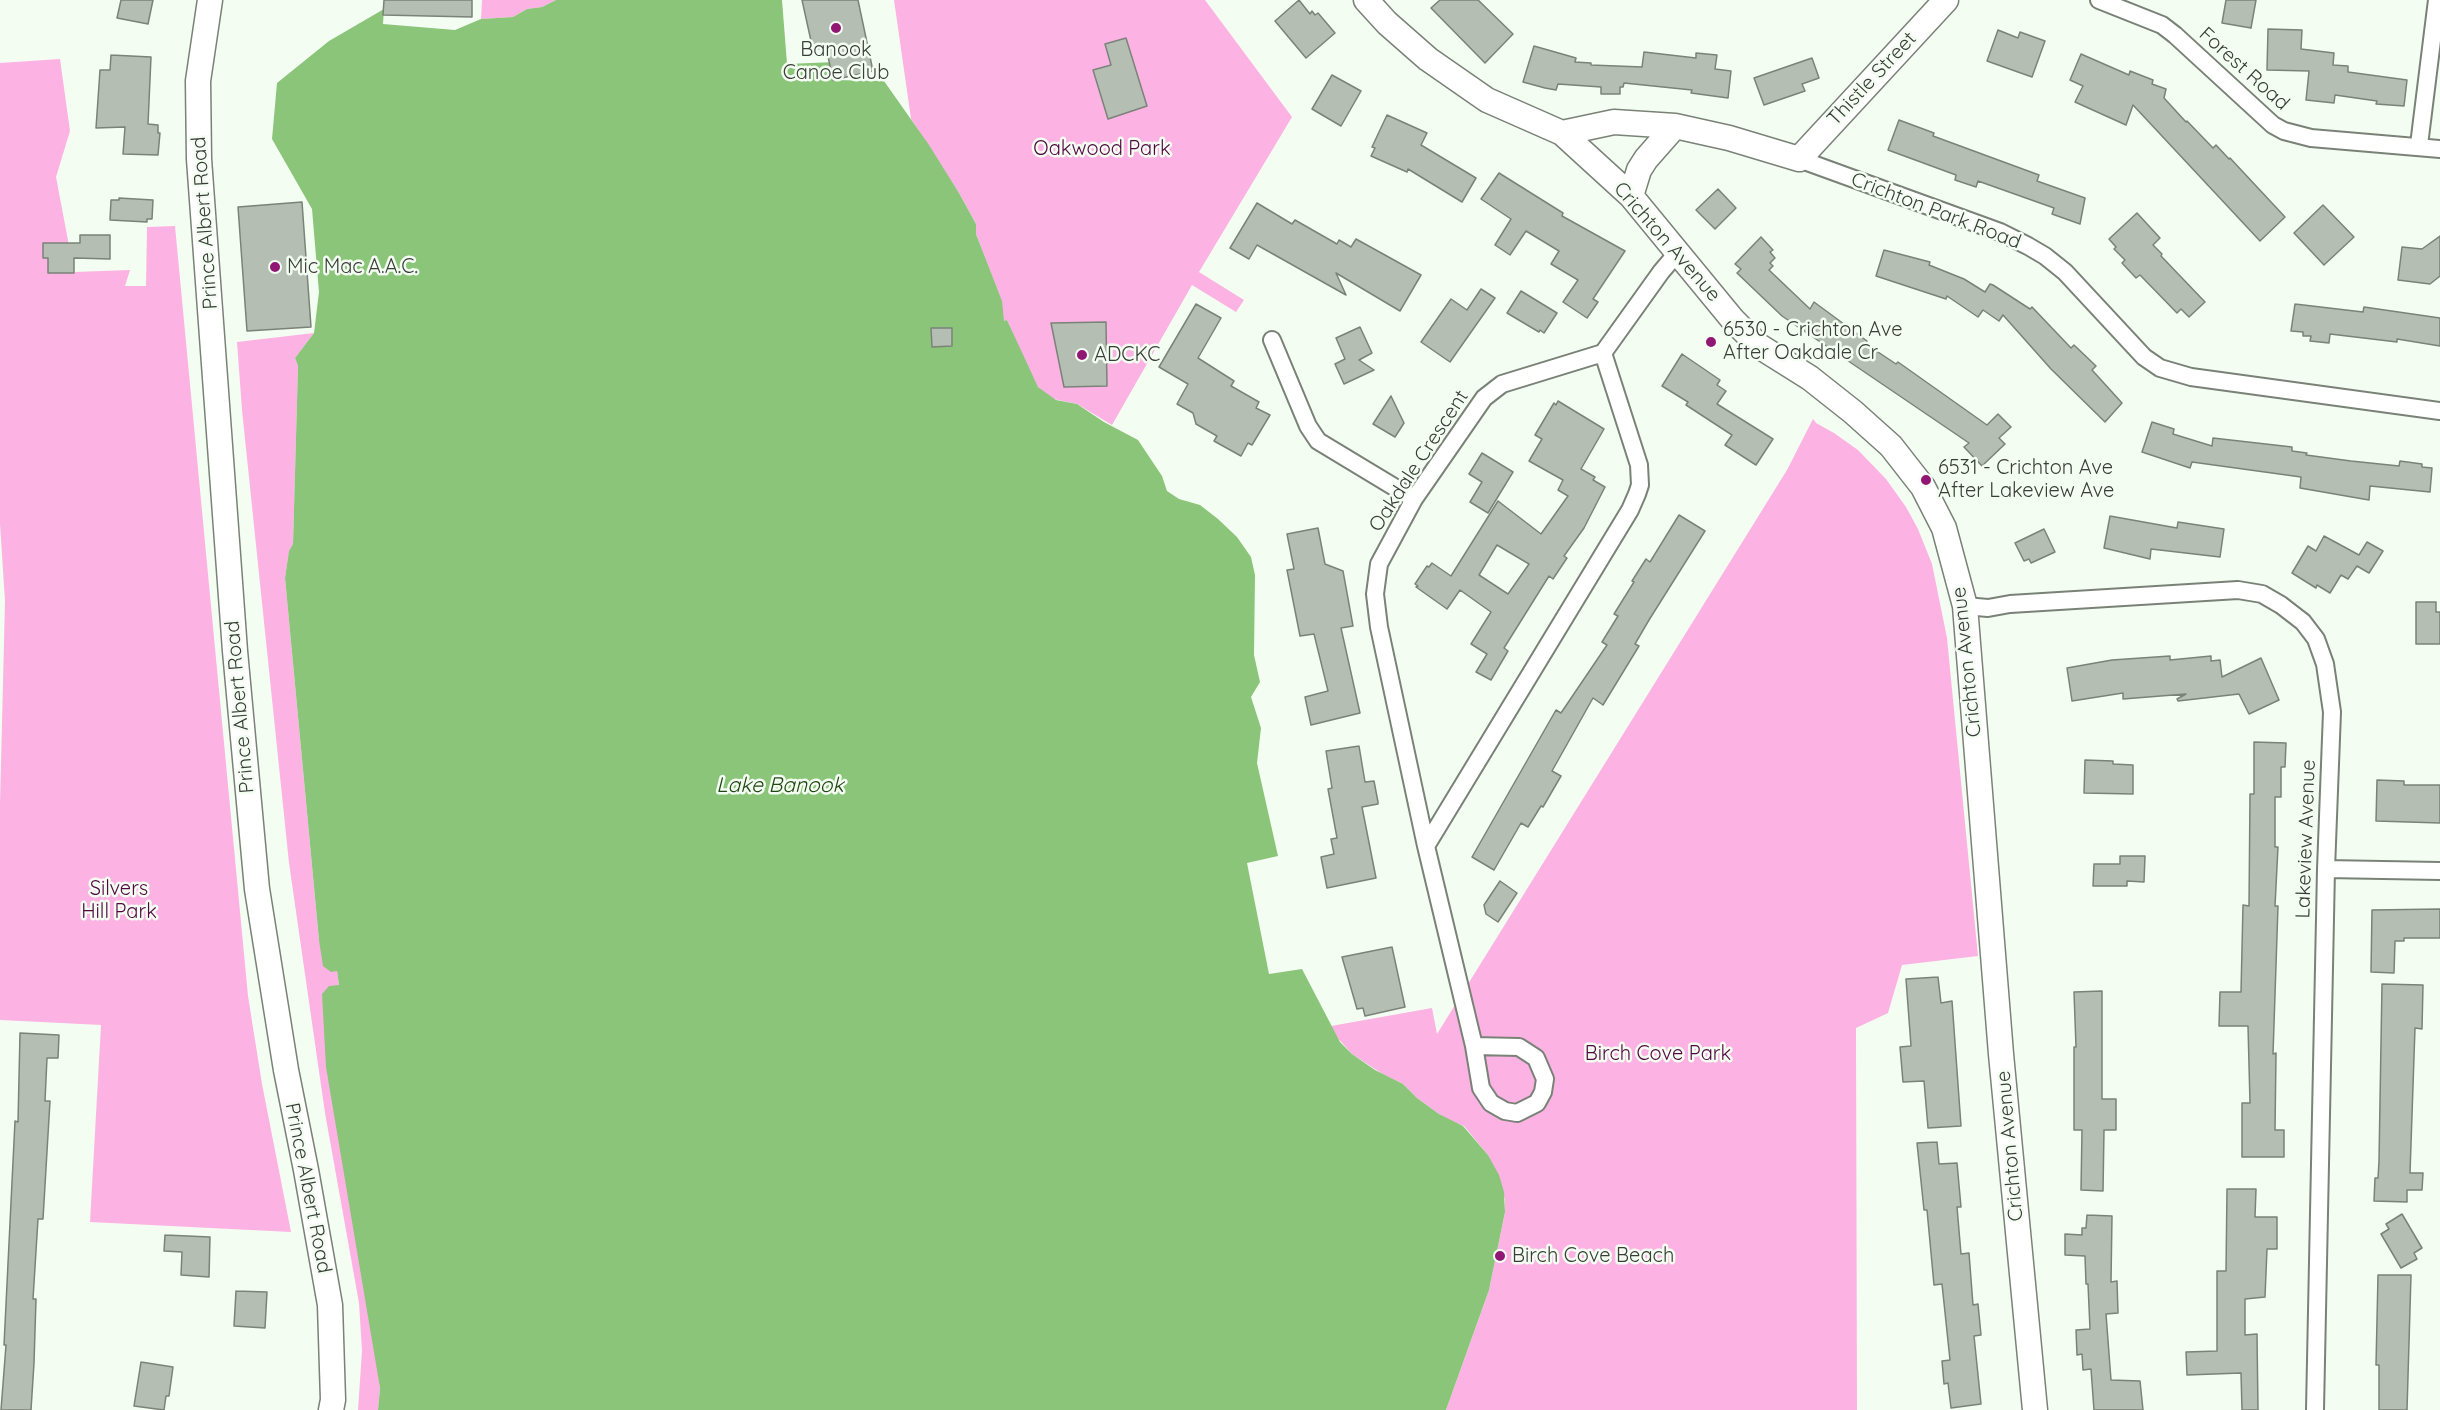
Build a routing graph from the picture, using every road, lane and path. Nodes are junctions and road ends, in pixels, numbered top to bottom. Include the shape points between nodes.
1 (210, 0) edge
2 (1366, 0) edge
3 (1946, 0) edge
4 (2099, 0) edge
5 (2437, 0) edge
6 (1675, 126) junction
7 (1562, 133) junction
8 (2419, 146) junction
9 (2440, 149) edge
10 (1799, 159) junction
11 (1631, 196) junction
12 (1678, 252) junction
13 (1272, 340) dead end
14 (1603, 353) junction
15 (2440, 411) edge
16 (1414, 499) junction
17 (1965, 606) junction
18 (1426, 846) junction
19 (2326, 869) junction
20 (2440, 871) edge
21 (1474, 1046) junction
22 (331, 1410) edge
23 (2035, 1410) edge
24 (2315, 1410) edge

1 - 22 street, Prince Albert Road via 198,81 199,159 235,651 257,889 330,1305
2 - 7 street, Crichton Avenue via 1428,59 1487,100
3 - 10 street, Thistle Street
4 - 8 street, Forest Road via 2162,25 2272,125 2284,131 2311,138
5 - 8 street
6 - 7 street, Crichton Park Road via 1614,122
6 - 10 street, Crichton Park Road
6 - 11 street via 1639,170
7 - 11 street, Crichton Avenue
8 - 9 street, Forest Road
10 - 15 street, Crichton Park Road via 2000,232 2037,251 2064,272 2144,357 2160,368 2191,377
11 - 12 street, Crichton Avenue
12 - 14 street
12 - 17 street, Crichton Avenue via 1733,320 1760,346 1810,378 1891,446 1923,487 1944,528
13 - 16 street via 1318,441
14 - 16 street, Oakdale Crescent via 1494,388
14 - 18 street via 1639,465 1637,494
16 - 18 street, Oakdale Crescent via 1378,564 1375,594
17 - 19 street, Lakeview Avenue via 1988,608 2212,590 2262,594 2281,605 2303,622 2316,639 2325,664 2332,712
17 - 23 street, Crichton Avenue
18 - 21 street, Oakdale Crescent
19 - 20 street
19 - 24 street, Lakeview Avenue
21 - 21 street, Oakdale Crescent via 1481,1088 1495,1107 1517,1113 1537,1103 1545,1079 1536,1058 1519,1047

